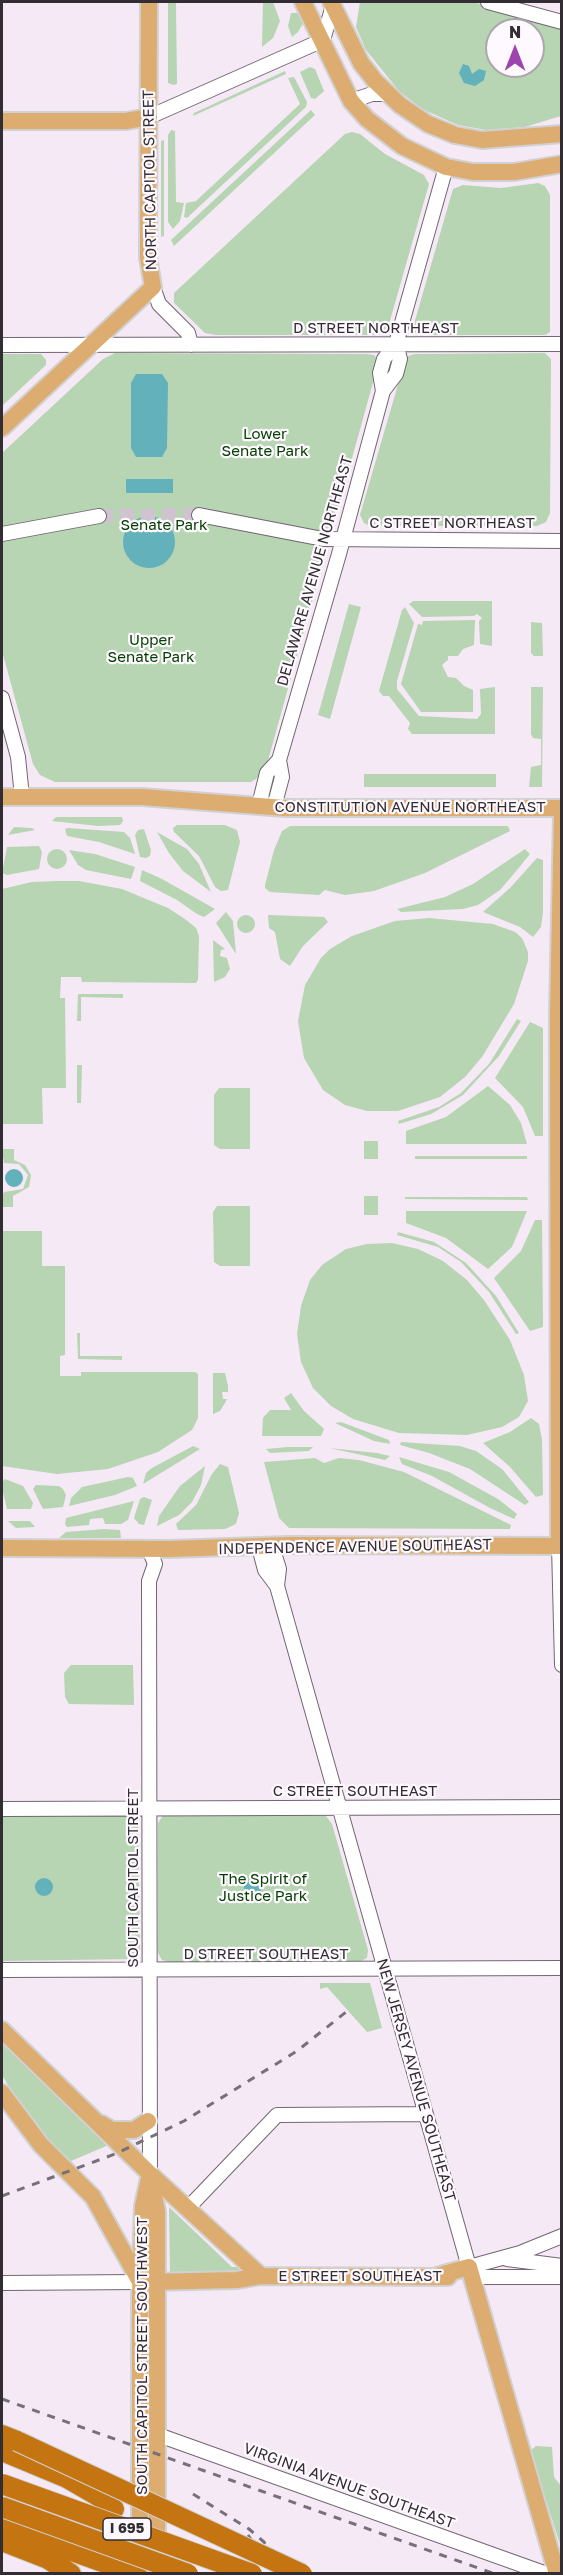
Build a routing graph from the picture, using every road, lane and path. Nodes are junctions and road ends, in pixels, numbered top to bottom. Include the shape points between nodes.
1 (148, 2) edge
2 (303, 2) edge
3 (489, 2) edge
4 (334, 3) edge
5 (561, 22) edge
6 (323, 40) junction
7 (361, 63) junction
8 (387, 94) junction
9 (351, 100) junction
10 (149, 117) junction
11 (2, 122) edge
12 (561, 134) edge
13 (561, 164) edge
14 (446, 167) junction
15 (153, 287) junction
16 (396, 344) junction
17 (561, 344) edge
18 (2, 345) edge
19 (90, 345) junction
20 (191, 345) junction
21 (2, 428) edge
22 (199, 514) tunnel mouth
23 (99, 516) tunnel mouth
24 (2, 534) edge
25 (343, 539) junction
26 (561, 541) edge
27 (2, 698) edge
28 (2, 797) edge
29 (22, 797) junction
30 (267, 806) junction
31 (561, 810) edge
32 (560, 968) edge
33 (560, 1177) edge
34 (560, 1546) edge
35 (266, 1547) junction
36 (2, 1548) edge
37 (149, 1549) junction
38 (561, 1665) edge
39 (561, 1807) edge
40 (149, 1808) junction
41 (340, 1808) junction
42 (2, 1809) edge
43 (561, 1968) edge
44 (2, 1970) edge
45 (385, 1970) junction
46 (149, 1971) junction
47 (2, 2030) edge
48 (2, 2092) edge
49 (426, 2114) junction
50 (96, 2120) junction
51 (148, 2121) junction
52 (150, 2174) junction
53 (187, 2209) junction
54 (561, 2236) edge
55 (502, 2258) junction
56 (561, 2266) edge
57 (470, 2272) junction
58 (261, 2276) junction
59 (561, 2277) edge
60 (140, 2282) junction
61 (158, 2282) junction
62 (2, 2283) edge
63 (141, 2429) junction
64 (157, 2435) junction
65 (7, 2449) edge
66 (2, 2484) edge
67 (2, 2507) edge
68 (2, 2526) edge
69 (2, 2541) edge
70 (2, 2554) edge
71 (49, 2574) edge
72 (71, 2574) edge
73 (138, 2574) edge
74 (159, 2574) edge
75 (188, 2574) edge
76 (252, 2574) edge
77 (302, 2574) edge
78 (547, 2574) edge
79 (557, 2574) edge

1 - 10 main road, NORTH CAPITOL STREET
2 - 6 main road
3 - 5 street
4 - 6 street
4 - 7 main road
6 - 7 main road
6 - 9 main road
6 - 10 street
7 - 8 main road
8 - 9 street
8 - 12 main road via 417,118 455,135 494,140
9 - 14 main road via 367,119 402,146
10 - 11 main road via 126,121
10 - 15 main road, NORTH CAPITOL STREET via 148,258
13 - 14 main road via 498,173
14 - 16 street, DELAWARE AVENUE NORTHEAST
15 - 19 main road
15 - 20 street, NORTH CAPITOL STREET via 159,304 189,333
16 - 17 street, D STREET NORTHEAST
16 - 20 street, D STREET NORTHEAST
16 - 25 street, DELAWARE AVENUE NORTHEAST via 382,366 383,391
18 - 19 street, D STREET NORTHEAST
19 - 20 street, D STREET NORTHEAST
19 - 21 main road
22 - 25 street, C STREET NORTHEAST via 323,539
23 - 24 street
25 - 26 street, C STREET NORTHEAST
25 - 30 street, DELAWARE AVENUE NORTHEAST via 279,759 282,777
27 - 29 street via 18,757
28 - 29 main road, CONSTITUTION AVENUE NORTHEAST
29 - 30 main road, CONSTITUTION AVENUE NORTHEAST via 142,797
30 - 31 main road, CONSTITUTION AVENUE NORTHEAST
31 - 32 main road
32 - 33 main road
33 - 34 main road
34 - 35 main road, INDEPENDENCE AVENUE SOUTHEAST
34 - 38 street
35 - 37 main road, INDEPENDENCE AVENUE SOUTHEAST
35 - 41 street, NEW JERSEY AVENUE SOUTHEAST via 279,1569 277,1586
36 - 37 main road, INDEPENDENCE AVENUE SOUTHEAST
37 - 40 street, SOUTH CAPITOL STREET via 144,1563 149,1581
39 - 41 street, C STREET SOUTHEAST
40 - 41 street, C STREET SOUTHEAST
40 - 42 street, C STREET SOUTHEAST
40 - 46 street, SOUTH CAPITOL STREET
41 - 45 street, NEW JERSEY AVENUE SOUTHEAST
43 - 45 street, D STREET SOUTHEAST
44 - 46 street, D STREET SOUTHEAST
45 - 46 street, D STREET SOUTHEAST
45 - 49 street, NEW JERSEY AVENUE SOUTHEAST
46 - 51 street, SOUTH CAPITOL STREET
47 - 50 main road
48 - 60 main road via 41,2145 93,2198
49 - 53 street via 277,2115
49 - 57 street, NEW JERSEY AVENUE SOUTHEAST
50 - 51 main road via 112,2130 134,2130
50 - 52 main road
51 - 52 street, SOUTH CAPITOL STREET
52 - 53 main road
52 - 60 main road, SOUTH CAPITOL STREET SOUTHWEST via 142,2206
52 - 61 main road via 157,2211
53 - 58 main road
54 - 55 street
55 - 56 street
55 - 57 street
57 - 58 main road, E STREET SOUTHEAST via 437,2277
57 - 59 street, E STREET SOUTHEAST
57 - 79 main road, NEW JERSEY AVENUE SOUTHEAST
58 - 61 main road, E STREET SOUTHEAST
60 - 61 main road, E STREET SOUTHEAST
60 - 62 street
60 - 63 main road, SOUTH CAPITOL STREET SOUTHWEST
61 - 64 main road
63 - 64 street, VIRGINIA AVENUE SOUTHEAST
63 - 73 main road, SOUTH CAPITOL STREET SOUTHWEST
64 - 74 main road
64 - 78 street, VIRGINIA AVENUE SOUTHEAST
65 - 74 highway, bridge via 98,2496 141,2540
65 - 77 highway, bridge
66 - 76 highway, I 695, bridge
67 - 75 highway, I 695, bridge
68 - 73 highway
69 - 72 highway via 42,2556
70 - 71 highway

